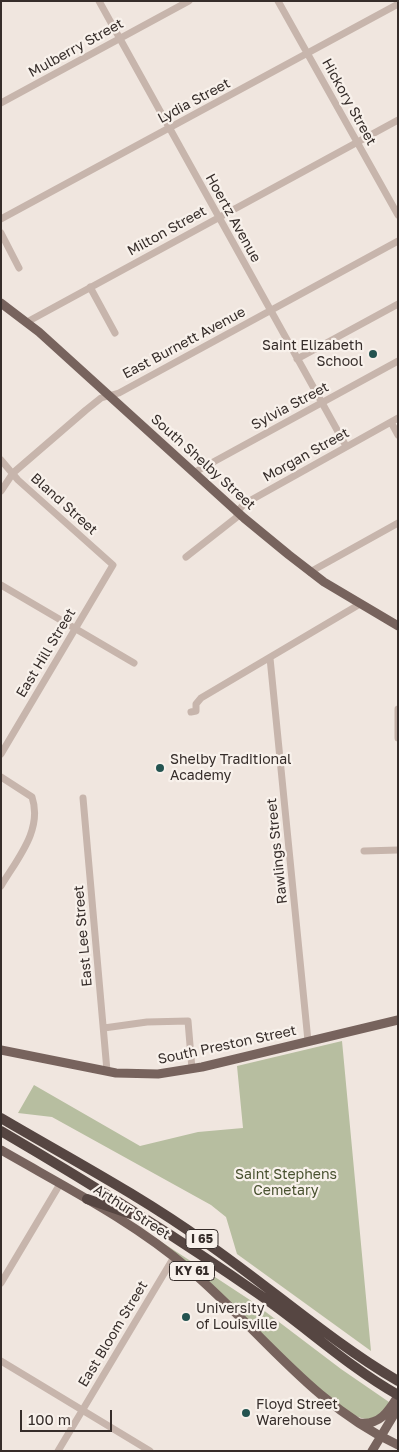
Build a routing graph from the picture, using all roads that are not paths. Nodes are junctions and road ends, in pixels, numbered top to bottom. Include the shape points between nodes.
1 (99, 1) edge
2 (189, 1) edge
3 (278, 1) edge
4 (398, 4) edge
5 (119, 39) junction
6 (307, 53) junction
7 (1, 103) edge
8 (398, 120) edge
9 (169, 128) junction
10 (357, 142) junction
11 (398, 216) edge
12 (218, 217) junction
13 (1, 219) edge
14 (1, 233) edge
15 (398, 241) edge
16 (19, 268) dead end
17 (90, 287) junction
18 (1, 303) edge
19 (398, 304) edge
20 (270, 311) junction
21 (27, 322) junction
22 (115, 333) dead end
23 (297, 359) junction
24 (398, 362) edge
25 (109, 395) junction
26 (322, 403) junction
27 (394, 420) edge
28 (398, 435) edge
29 (346, 446) junction
30 (1, 460) edge
31 (194, 472) junction
32 (14, 473) junction
33 (1, 490) edge
34 (238, 512) junction
35 (398, 523) edge
36 (186, 557) dead end
37 (113, 565) joint
38 (310, 572) junction
39 (1, 585) edge
40 (360, 604) junction
41 (398, 626) edge
42 (75, 629) junction
43 (270, 658) junction
44 (134, 663) dead end
45 (398, 709) edge
46 (191, 712) dead end
47 (398, 738) edge
48 (1, 754) edge
49 (1, 777) edge
50 (83, 798) dead end
51 (398, 850) edge
52 (364, 851) dead end
53 (1, 886) edge
54 (398, 1020) edge
55 (104, 1028) junction
56 (308, 1041) junction
57 (1, 1050) edge
58 (192, 1069) junction
59 (107, 1071) junction
60 (1, 1118) edge
61 (1, 1131) edge
62 (1, 1150) edge
63 (60, 1184) junction
64 (87, 1200) junction
65 (143, 1218) junction
66 (174, 1257) junction
67 (1, 1283) edge
68 (1, 1361) edge
69 (394, 1379) edge
70 (398, 1396) edge
71 (398, 1408) edge
72 (83, 1410) junction
73 (360, 1423) junction
74 (381, 1437) junction
75 (398, 1445) edge
76 (58, 1451) edge
77 (150, 1451) edge
78 (372, 1451) edge

1 - 5 street, Hoertz Avenue
2 - 5 street, Mulberry Street
3 - 6 street, Hickory Street
4 - 6 street, Lydia Street
5 - 7 street, Mulberry Street
5 - 9 street, Hoertz Avenue
6 - 9 street, Lydia Street
6 - 10 street, Hickory Street
8 - 10 street, Milton Street
9 - 12 street, Hoertz Avenue
9 - 13 street, Lydia Street
10 - 11 street, Hickory Street
10 - 12 street, Milton Street
12 - 17 street, Milton Street
12 - 20 street, Hoertz Avenue
14 - 16 street
15 - 20 street, East Burnett Avenue
17 - 21 street, Milton Street
17 - 22 street
18 - 21 main road, South Shelby Street
19 - 23 street
20 - 23 street, Hoertz Avenue
20 - 25 street, East Burnett Avenue via 119,393
21 - 25 main road, South Shelby Street
23 - 26 street, Hoertz Avenue
24 - 26 street, Sylvia Street
25 - 31 main road, South Shelby Street
25 - 32 street, East Burnett Avenue via 101,398
26 - 29 street, Hoertz Avenue
26 - 31 street, Sylvia Street
27 - 28 street
27 - 29 street, Morgan Street
29 - 34 street, Morgan Street via 244,504
30 - 32 street, Bland Street
31 - 34 main road, South Shelby Street
32 - 33 street, East Burnett Avenue
32 - 37 street, Bland Street
34 - 36 street, Morgan Street via 228,525
34 - 38 main road, South Shelby Street
35 - 38 street
37 - 42 street, East Hill Street
38 - 40 main road, South Shelby Street
39 - 42 street
40 - 41 main road, South Shelby Street
40 - 43 street
42 - 44 street
42 - 48 street, East Hill Street
43 - 46 street via 201,698 196,704 196,711
43 - 56 street, Rawlings Street
45 - 47 street
49 - 53 street via 32,797 35,824 33,833
50 - 55 street, East Lee Street
51 - 52 street
54 - 56 main road, South Preston Street
55 - 58 street via 188,1021
55 - 59 street, East Lee Street
56 - 58 main road, South Preston Street
57 - 59 main road, South Preston Street
58 - 59 main road, South Preston Street via 158,1074
60 - 69 highway, I 65 via 204,1240
61 - 65 highway, I 65
62 - 63 main road, Arthur Street / KY 61
63 - 64 main road, Arthur Street / KY 61
63 - 67 street
64 - 65 highway
64 - 66 main road, Arthur Street / KY 61
65 - 70 highway, I 65 via 256,1293
66 - 72 street, East Bloom Street
66 - 73 main road, Arthur Street / KY 61 via 310,1387
68 - 72 street
70 - 73 main road via 378,1420 370,1424
71 - 74 main road
72 - 76 street, East Bloom Street
72 - 77 street
73 - 74 main road, Arthur Street
74 - 75 main road, Arthur Street
74 - 78 main road

